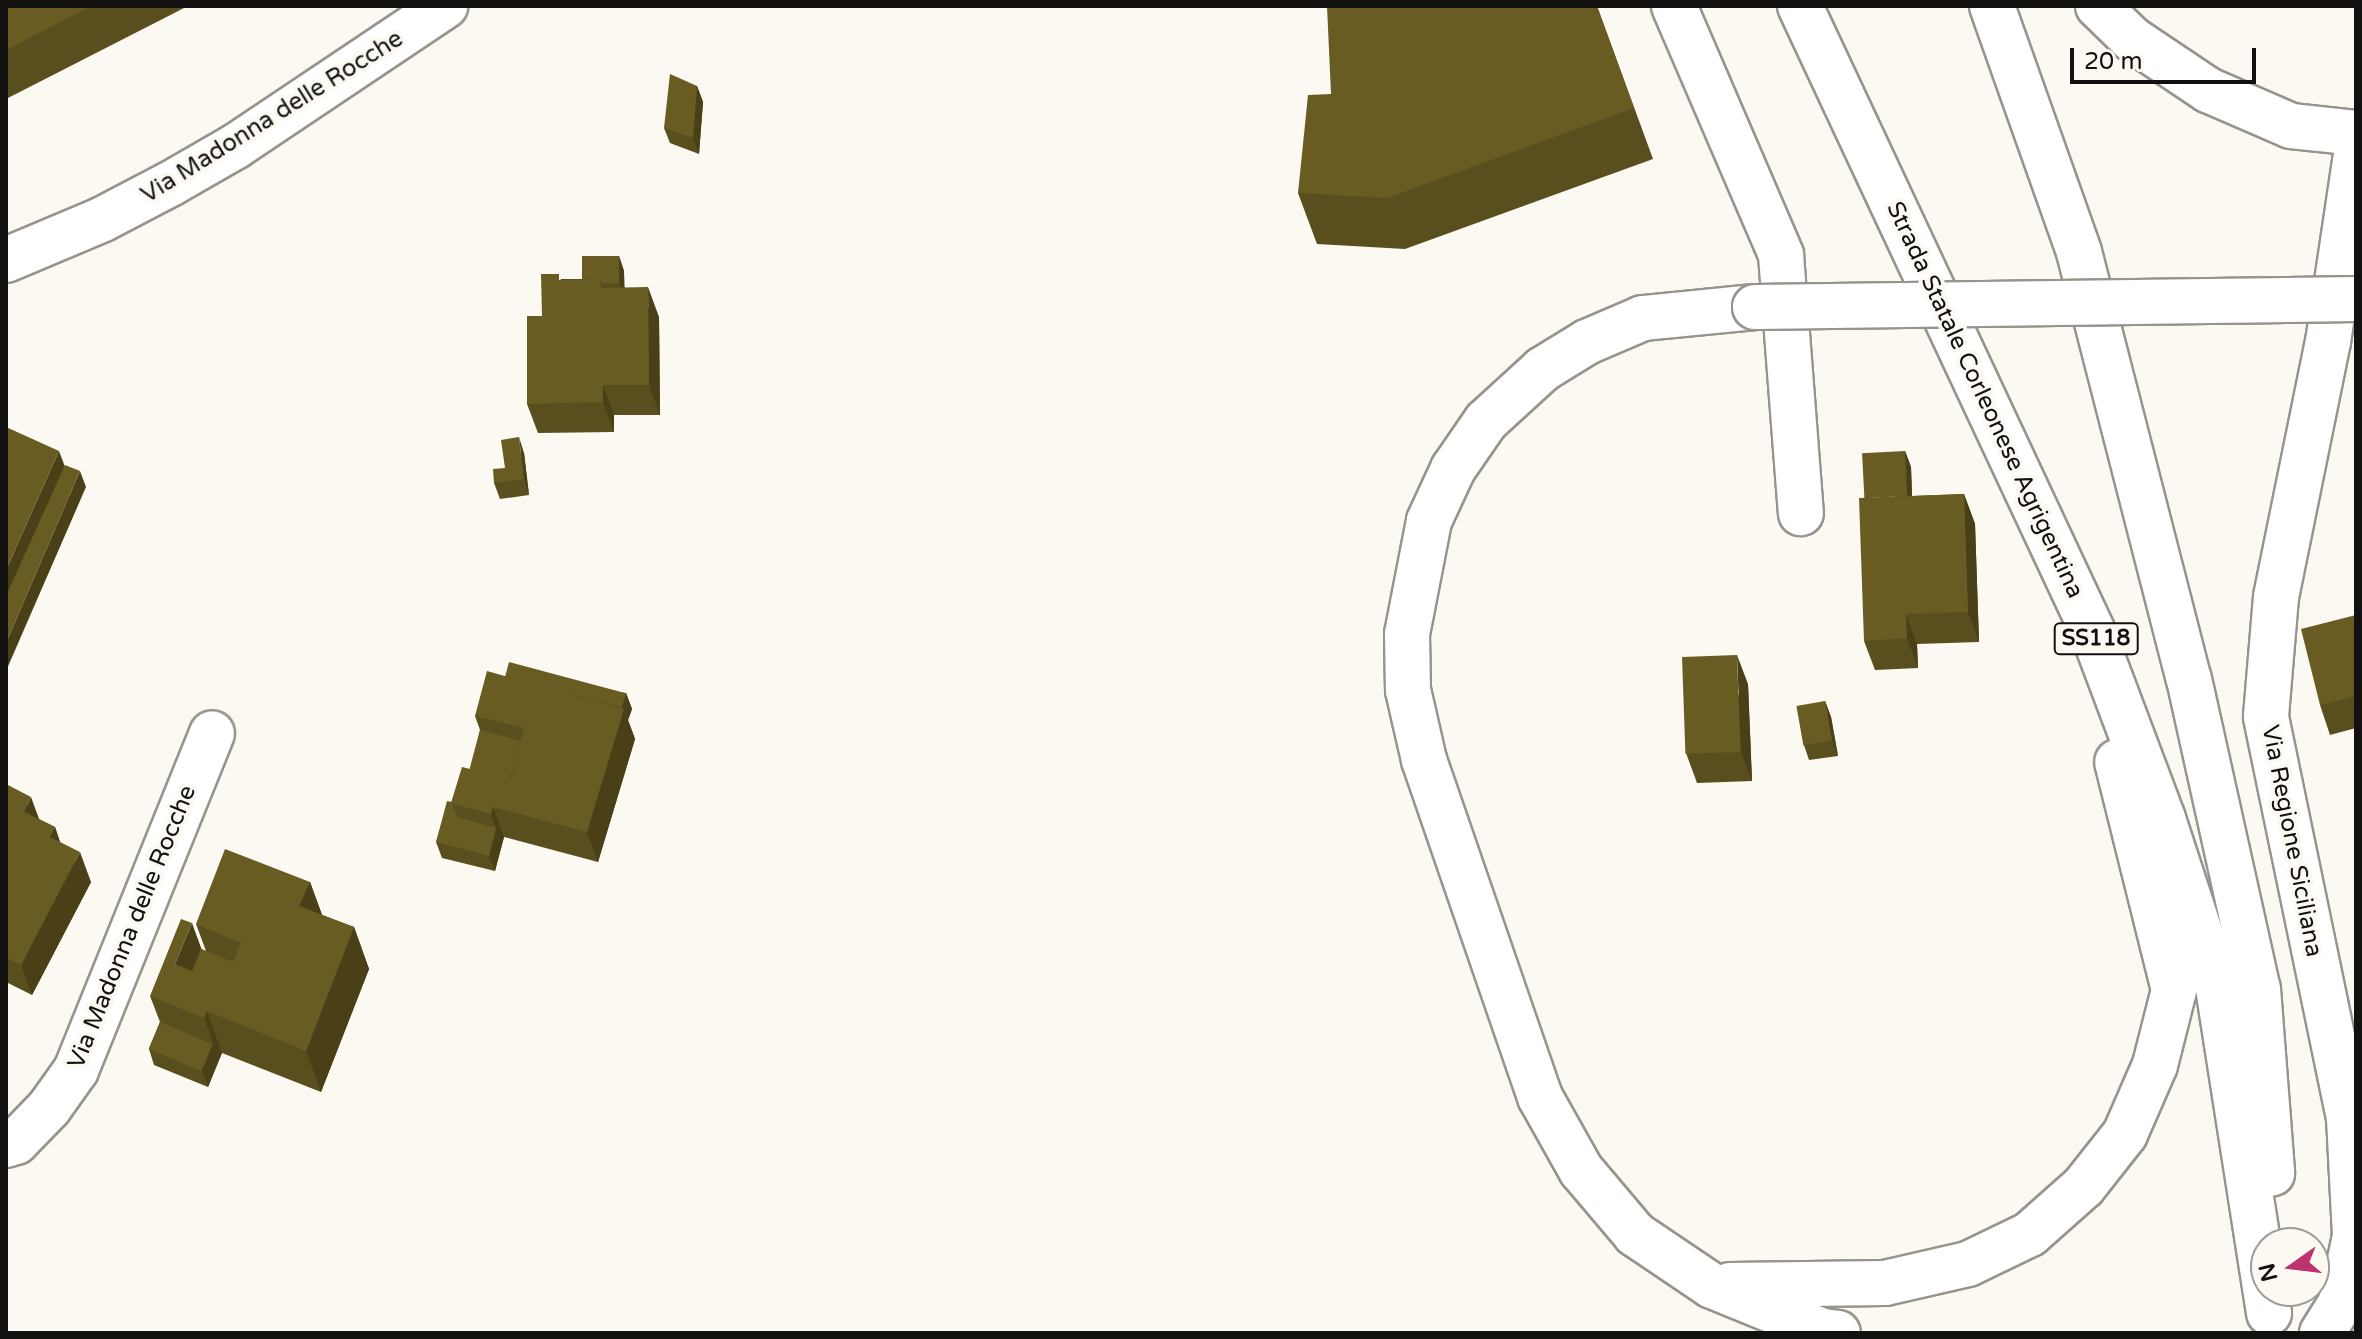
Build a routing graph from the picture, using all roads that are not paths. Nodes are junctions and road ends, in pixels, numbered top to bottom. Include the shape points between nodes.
1 (445, 6) edge
2 (1674, 6) edge
3 (1800, 6) edge
4 (1992, 6) edge
5 (2098, 6) edge
6 (2356, 133) edge
7 (2356, 154) edge
8 (6, 260) edge
9 (2356, 299) edge
10 (1801, 513) dead end
11 (2092, 630) junction
12 (212, 733) dead end
13 (6, 1145) edge
14 (2271, 1227) edge
15 (1712, 1286) junction
16 (2269, 1312) edge
17 (1838, 1333) edge
18 (2322, 1333) edge

1 - 8 main road, Via Madonna delle Rocche via 236,146 103,219
2 - 10 main road via 1781,255
3 - 11 main road, Strada Statale Corleonese Agrigentina / SS118
4 - 14 main road, SS118 via 2079,252 2189,679 2258,989 2272,1156
5 - 6 main road via 2132,39 2208,90 2291,126
7 - 18 main road, Via Regione Siciliana via 2328,342 2276,597 2266,716 2349,1118 2355,1236 2341,1302
9 - 15 main road, bridge via 1755,307 1643,318 1587,342 1543,369 1486,421 1453,469 1429,521 1407,634 1408,690 1424,760 1540,1097 1581,1170 1635,1234
11 - 15 main road via 2123,791 2174,990 2155,1065 2125,1134 2084,1186 2030,1234 1968,1264 1885,1283
11 - 16 main road, Strada Statale Corleonese Agrigentina / SS118 via 2163,819 2218,987
12 - 13 main road, Via Madonna delle Rocche via 76,1070 49,1108 16,1142
15 - 17 main road

